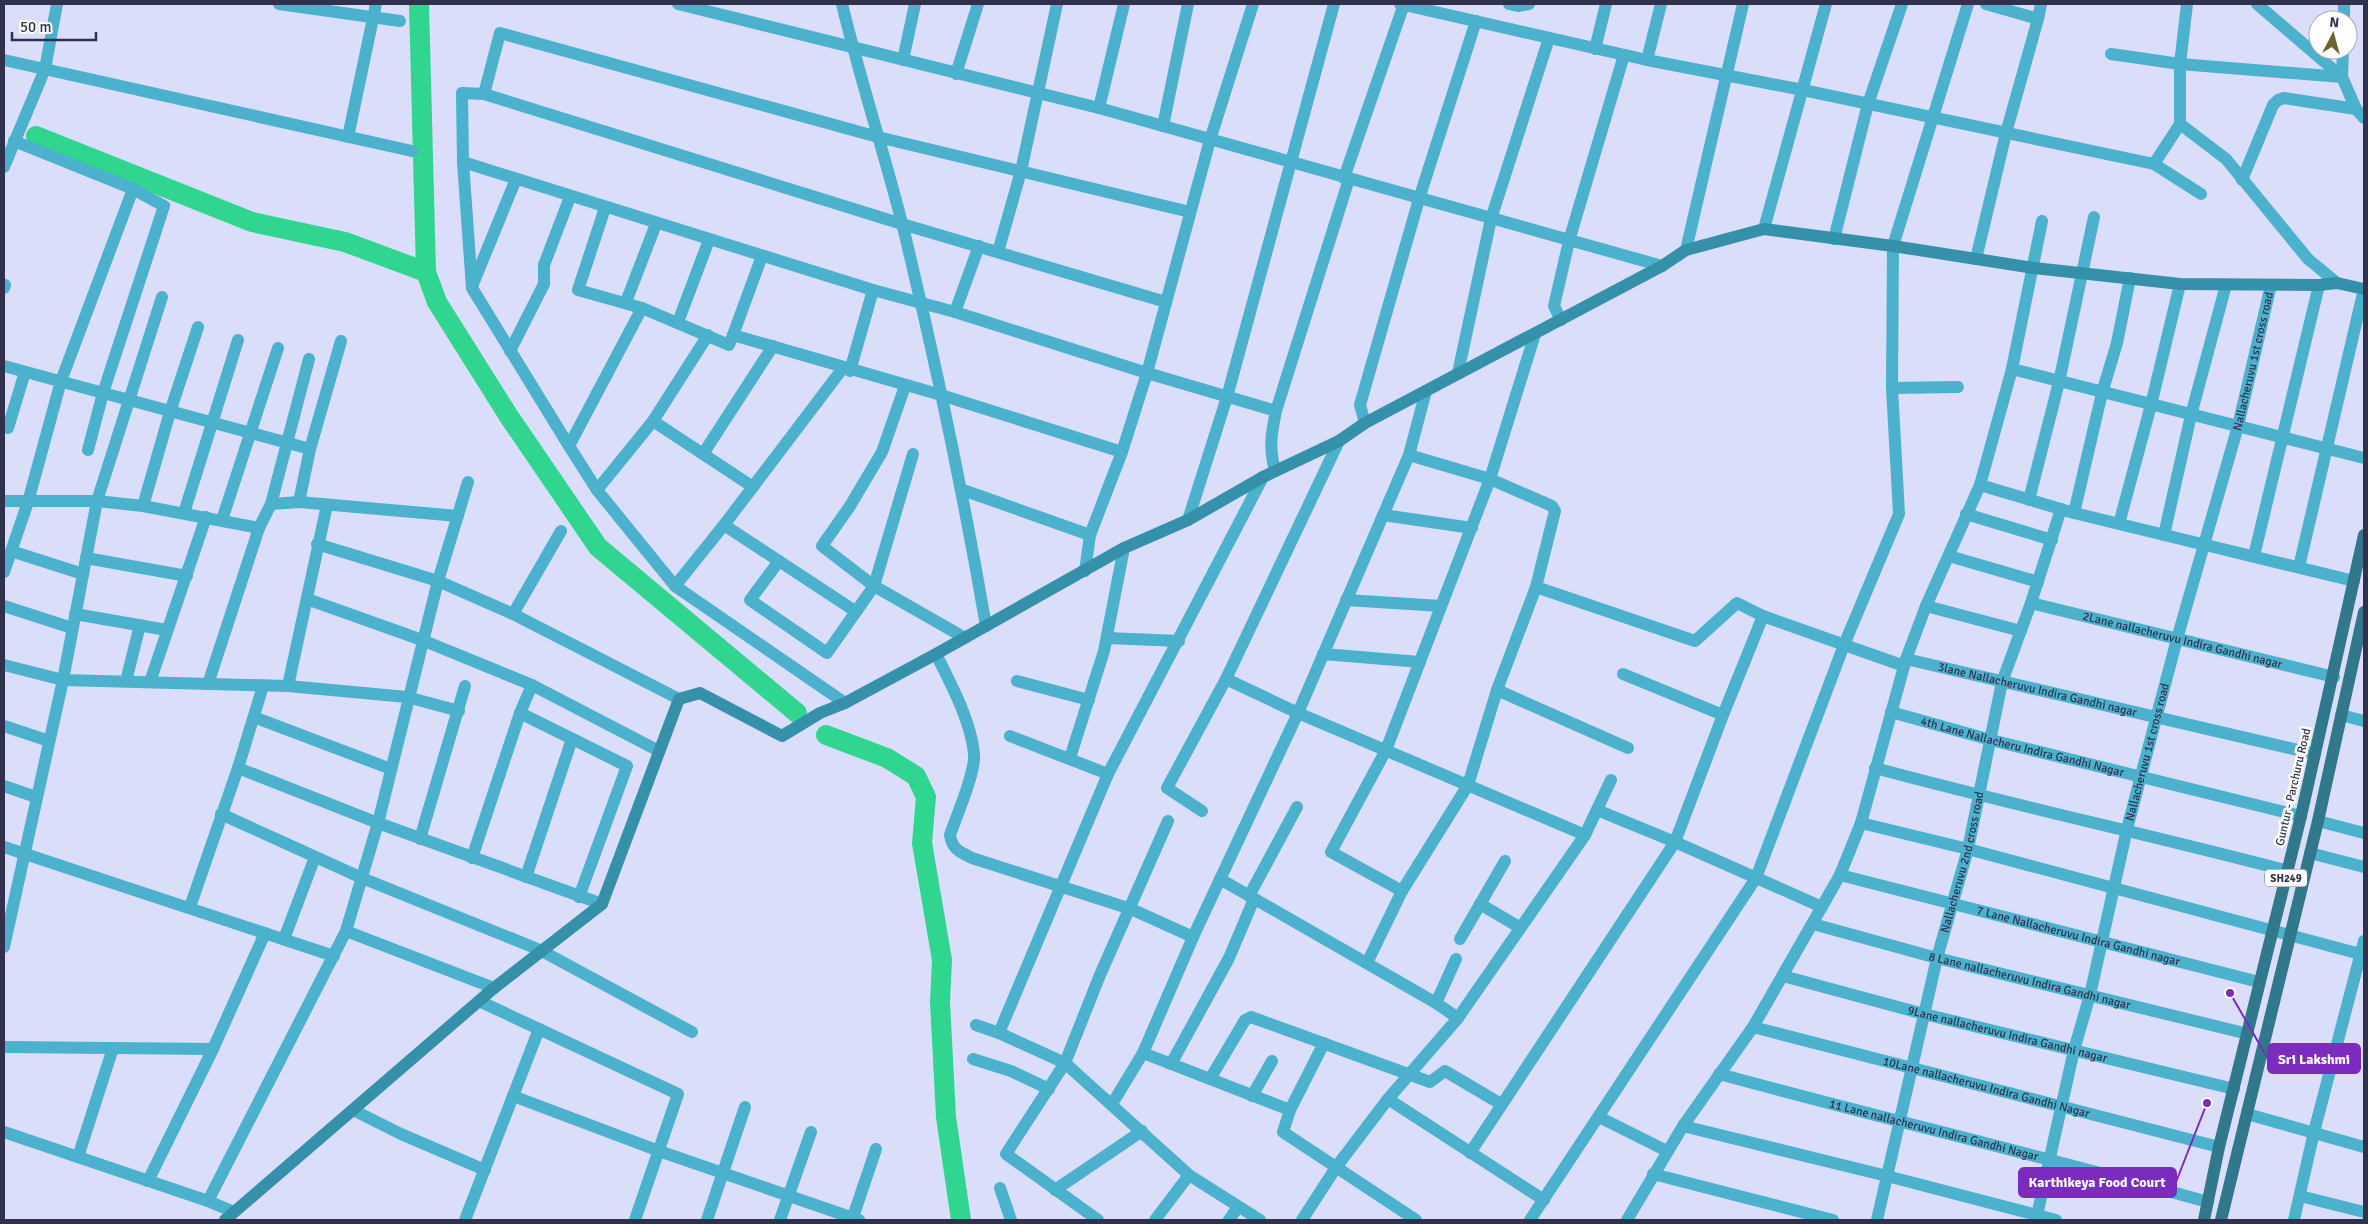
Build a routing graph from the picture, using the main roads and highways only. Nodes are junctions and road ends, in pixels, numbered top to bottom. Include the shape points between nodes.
1 (2364, 289) edge
2 (2364, 535) edge
3 (2364, 612) edge
4 (2362, 634) edge
5 (230, 1216) edge
6 (2204, 1220) edge
7 (2221, 1220) edge

1 - 5 main road via 2336,283 2319,286 2180,284 2034,268 1764,230 1686,250 1662,266 1365,423 1339,441 1262,477 1188,520 1124,548 782,736 700,693 679,699 602,904 494,988
2 - 6 main road, Guntur - Parchuru Road / SH249 via 2334,677
3 - 4 main road, SH249
4 - 7 main road, SH249

